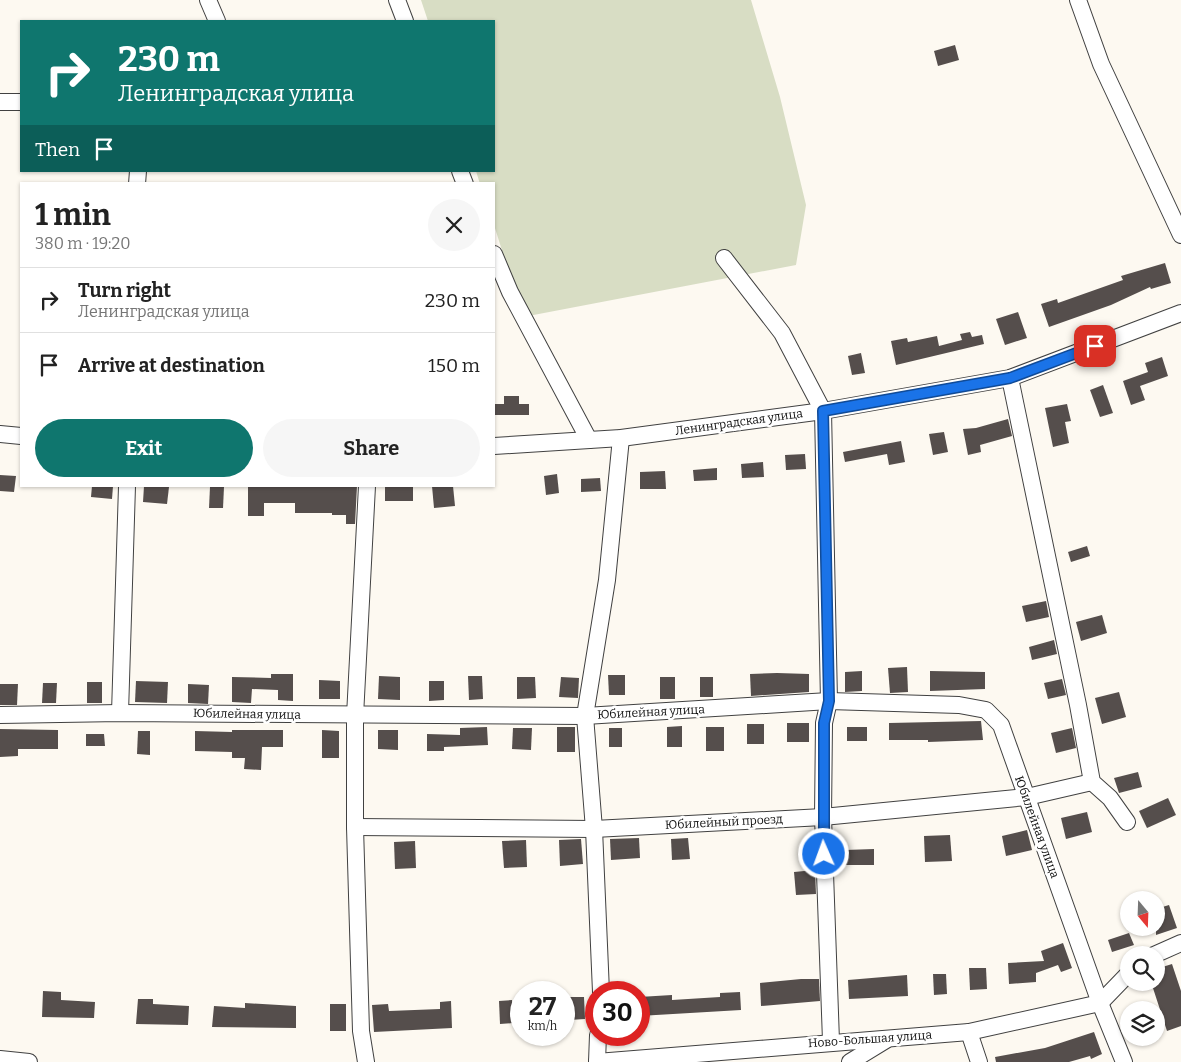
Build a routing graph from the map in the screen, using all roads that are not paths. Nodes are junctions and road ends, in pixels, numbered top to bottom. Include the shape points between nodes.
1 (208, 0) edge
2 (397, 0) edge
3 (1078, 0) edge
4 (217, 20) edge
5 (405, 20) edge
6 (0, 102) edge
7 (20, 102) edge
8 (1181, 235) edge
9 (495, 256) edge
10 (724, 258) dead end
11 (1181, 313) edge
12 (1010, 378) junction
13 (823, 411) junction
14 (0, 434) edge
15 (20, 436) edge
16 (621, 438) junction
17 (589, 440) junction
18 (495, 446) edge
19 (127, 487) edge
20 (367, 487) edge
21 (829, 701) junction
22 (120, 712) junction
23 (0, 715) edge
24 (355, 716) junction
25 (585, 716) junction
26 (1092, 782) junction
27 (1026, 797) junction
28 (823, 816) junction
29 (1127, 822) dead end
30 (354, 827) junction
31 (594, 828) junction
32 (1181, 943) edge
33 (1165, 950) edge
34 (601, 981) edge
35 (1120, 982) edge
36 (1100, 1003) junction
37 (970, 1032) junction
38 (892, 1037) junction
39 (831, 1041) junction
40 (598, 1046) edge
41 (0, 1059) edge
42 (619, 1061) edge
43 (29, 1062) edge
44 (366, 1062) edge
45 (597, 1062) edge
46 (850, 1062) edge
47 (979, 1062) edge
48 (1124, 1062) edge

1 - 4 street
2 - 5 street
3 - 8 street via 1101,64
6 - 7 street
9 - 17 street via 510,292
10 - 13 street via 782,333
11 - 12 street, Ленинградская улица
12 - 13 street, Ленинградская улица
12 - 26 street
13 - 16 street, Ленинградская улица
13 - 21 street
14 - 15 street
16 - 17 street, Ленинградская улица
16 - 25 street via 607,580
17 - 18 street, Ленинградская улица
19 - 22 street
20 - 24 street
21 - 25 street, Юбилейная улица
21 - 27 street, Юбилейная улица via 958,705 986,710 1001,725
21 - 28 street via 824,723
22 - 23 street, Юбилейная улица
22 - 24 street, Юбилейная улица
24 - 25 street, Юбилейная улица
24 - 30 street
25 - 31 street
26 - 27 street, Юбилейный проезд
26 - 29 street via 1110,798
27 - 28 street, Юбилейный проезд
27 - 36 street, Юбилейная улица
28 - 31 street, Юбилейный проезд
28 - 39 street
30 - 31 street, Юбилейный проезд
30 - 44 street via 361,1031
31 - 34 street
32 - 33 street
35 - 36 street
36 - 37 street, Ново-Большая улица
36 - 48 street, Юбилейная улица
37 - 38 street, Ново-Большая улица
37 - 47 street
38 - 39 street, Ново-Большая улица
38 - 46 street
39 - 42 street, Ново-Большая улица
40 - 45 street
41 - 43 street
42 - 45 street, Ново-Большая улица

